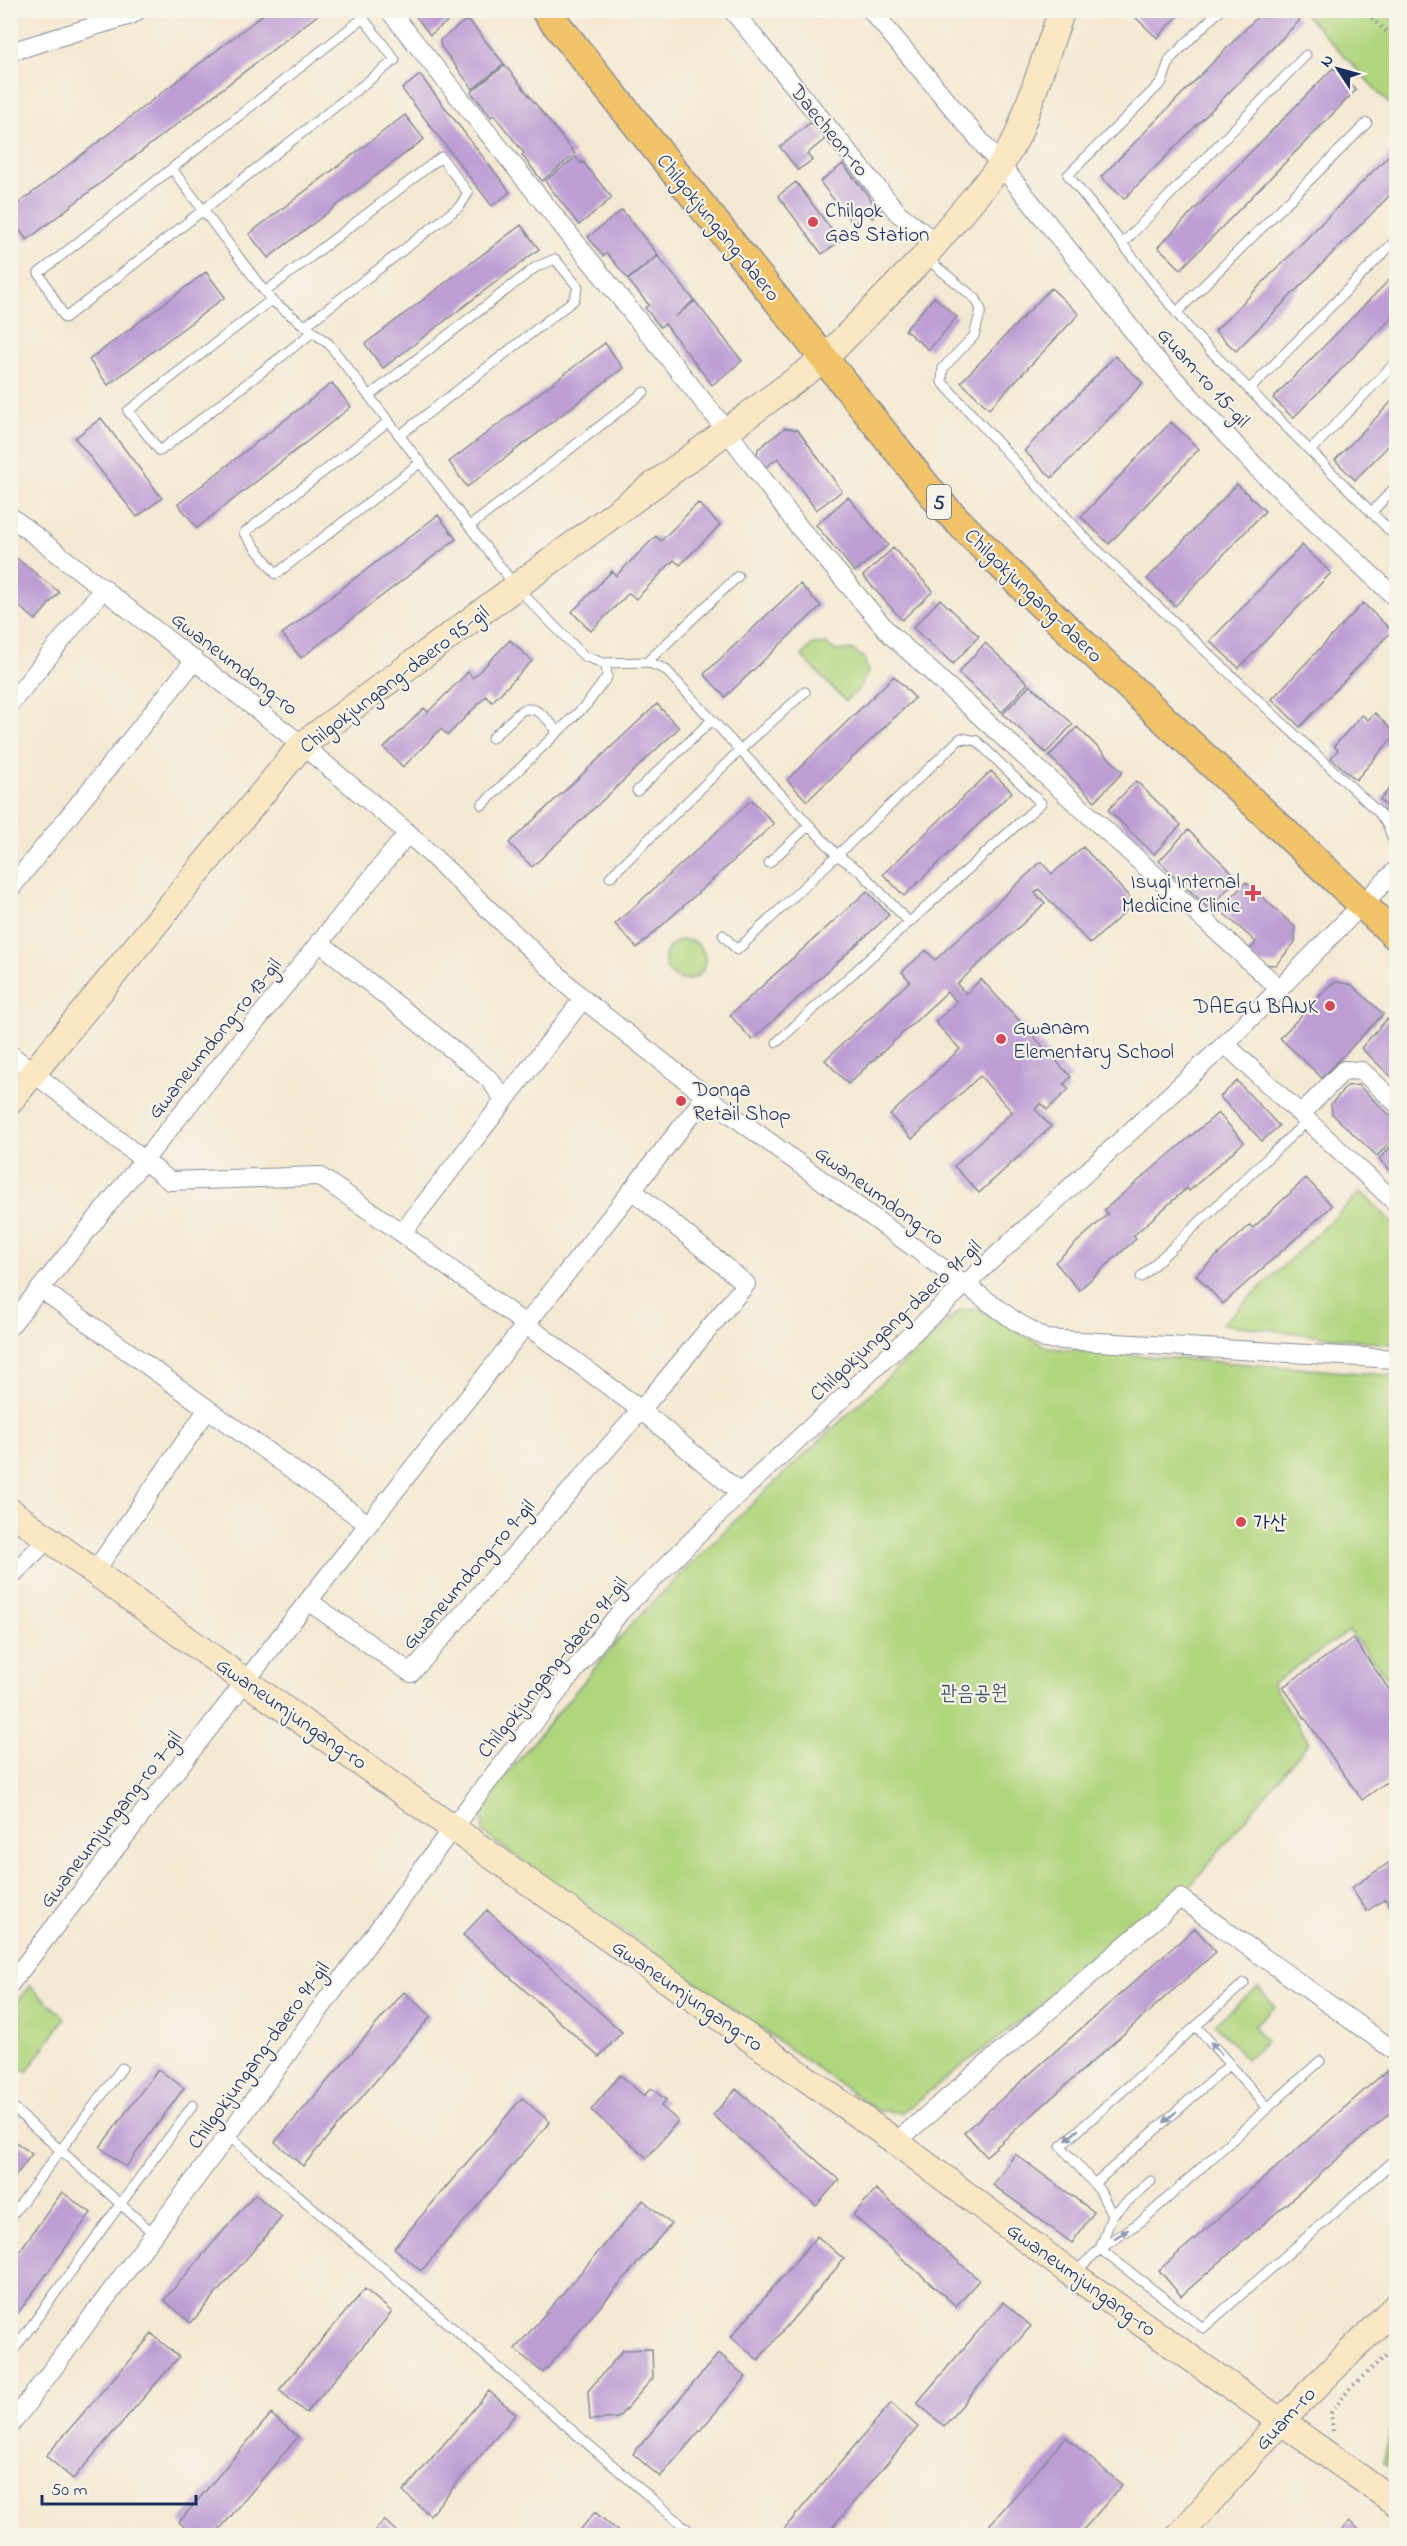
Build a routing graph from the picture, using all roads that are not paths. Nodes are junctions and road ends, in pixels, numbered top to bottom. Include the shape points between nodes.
1 (138, 10) edge
2 (389, 10) edge
3 (732, 10) edge
4 (871, 10) edge
5 (1062, 10) edge
6 (1220, 10) edge
7 (360, 14) edge
8 (556, 14) edge
9 (10, 52) edge
10 (1306, 55) dead end
11 (1367, 123) dead end
12 (1000, 167) junction
13 (172, 169) junction
14 (203, 210) junction
15 (1396, 240) edge
16 (1122, 244) junction
17 (930, 250) junction
18 (268, 296) junction
19 (1176, 313) junction
20 (309, 329) junction
21 (824, 359) junction
22 (1396, 362) edge
23 (1249, 390) junction
24 (644, 392) dead end
25 (369, 396) junction
26 (389, 421) junction
27 (727, 431) junction
28 (400, 435) junction
29 (1310, 451) junction
30 (421, 462) junction
31 (1396, 486) edge
32 (1371, 513) junction
33 (10, 516) edge
34 (470, 526) junction
35 (1396, 537) edge
36 (738, 576) dead end
37 (516, 586) junction
38 (104, 588) junction
39 (1396, 598) edge
40 (195, 660) junction
41 (647, 662) junction
42 (606, 663) junction
43 (805, 692) dead end
44 (10, 704) edge
45 (712, 720) junction
46 (558, 732) junction
47 (492, 738) dead end
48 (302, 745) junction
49 (740, 750) junction
50 (637, 791) dead end
51 (482, 805) dead end
52 (809, 825) junction
53 (408, 833) junction
54 (1396, 848) edge
55 (837, 855) junction
56 (769, 863) dead end
57 (1396, 870) edge
58 (610, 877) dead end
59 (10, 889) edge
60 (1364, 905) junction
61 (909, 922) junction
62 (723, 935) dead end
63 (1396, 936) edge
64 (320, 942) junction
65 (1280, 989) junction
66 (583, 999) junction
67 (777, 1042) dead end
68 (1225, 1044) junction
69 (10, 1054) edge
70 (33, 1072) junction
71 (706, 1096) junction
72 (504, 1099) junction
73 (10, 1101) edge
74 (1396, 1103) edge
75 (1304, 1117) junction
76 (144, 1162) junction
77 (632, 1190) junction
78 (1396, 1203) edge
79 (402, 1233) junction
80 (1141, 1277) dead end
81 (966, 1286) junction
82 (41, 1289) junction
83 (525, 1325) junction
84 (10, 1326) edge
85 (1396, 1359) edge
86 (208, 1409) junction
87 (641, 1410) junction
88 (740, 1493) junction
89 (10, 1511) edge
90 (368, 1524) junction
91 (49, 1538) junction
92 (95, 1571) junction
93 (10, 1577) edge
94 (308, 1601) junction
95 (245, 1681) junction
96 (453, 1827) junction
97 (1244, 1983) dead end
98 (10, 1984) edge
99 (1196, 2026) junction
100 (1396, 2052) edge
101 (1320, 2061) dead end
102 (1230, 2064) junction
103 (122, 2068) dead end
104 (10, 2105) edge
105 (193, 2105) dead end
106 (1268, 2108) junction
107 (228, 2135) junction
108 (896, 2142) junction
109 (61, 2151) junction
110 (1396, 2159) edge
111 (1151, 2181) dead end
112 (1094, 2184) junction
113 (120, 2204) junction
114 (1112, 2215) junction
115 (10, 2218) edge
116 (154, 2234) junction
117 (1100, 2249) junction
118 (1072, 2274) junction
119 (1396, 2306) edge
120 (10, 2355) edge
121 (1281, 2421) junction
122 (10, 2426) edge
123 (1396, 2503) edge
124 (695, 2535) edge
125 (1179, 2535) edge

1 - 9 street
2 - 27 street
3 - 17 street, Daecheon-ro
4 - 12 street
5 - 12 main road via 1018,135
6 - 16 lane via 1170,59 1162,82 1068,175
7 - 13 lane
7 - 14 lane via 395,60
8 - 21 main road, Chilgokjungang-daero / 5
10 - 16 lane
11 - 19 lane
12 - 17 main road
12 - 39 street, Guam-ro 15-gil via 1152,356 1255,466
13 - 14 lane
13 - 14 lane via 39,273 65,318
14 - 18 lane
15 - 23 lane
16 - 19 lane
17 - 21 main road
17 - 54 lane via 976,299 981,310 974,336 943,368 942,382 1090,544 1379,813
18 - 20 lane
18 - 20 lane via 128,411 160,452
18 - 20 lane via 441,157 468,193 460,206
19 - 23 lane
20 - 25 lane via 329,344
21 - 27 main road, Chilgokjungang-daero 95-gil
21 - 60 main road, Chilgokjungang-daero / 5 via 939,502 971,535
22 - 29 lane
23 - 29 lane
24 - 34 lane
25 - 26 lane
25 - 28 lane via 536,267 555,259 578,287 574,300
26 - 28 lane
26 - 30 lane via 244,533 276,574
27 - 37 main road, Chilgokjungang-daero 95-gil
27 - 65 street via 798,526 890,634
28 - 30 lane
29 - 32 lane
30 - 34 lane
31 - 32 lane
32 - 35 lane
33 - 38 street, Gwaneumdong-ro
34 - 37 lane
36 - 41 lane
37 - 42 lane via 584,656
37 - 48 main road, Chilgokjungang-daero 95-gil
38 - 40 street, Gwaneumdong-ro
38 - 44 street
40 - 48 street, Gwaneumdong-ro
40 - 59 street
41 - 42 lane
41 - 45 lane via 665,669
42 - 46 lane via 607,676 594,695
43 - 49 lane
45 - 49 lane
45 - 50 lane
46 - 47 lane via 537,709 529,708
46 - 51 lane
48 - 53 street, Gwaneumdong-ro
48 - 70 main road, Chilgokjungang-daero 95-gil
49 - 52 lane
49 - 58 lane
52 - 55 lane
52 - 56 lane
53 - 64 street, Gwaneumdong-ro 13-gil
53 - 66 street, Gwaneumdong-ro
55 - 61 lane via 861,872
55 - 61 lane via 961,738 977,741 1041,803
55 - 62 lane via 737,950
57 - 60 street, Chilgokjungang-daero 91-gil
60 - 63 main road, Chilgokjungang-daero / 5
60 - 65 street, Chilgokjungang-daero 91-gil
61 - 67 lane
64 - 72 street via 489,1079
64 - 76 street, Gwaneumdong-ro 13-gil
65 - 68 street, Chilgokjungang-daero 91-gil
66 - 71 street, Gwaneumdong-ro
66 - 72 street
68 - 75 street
68 - 81 street, Chilgokjungang-daero 91-gil
69 - 70 street
70 - 73 main road, Chilgokjungang-daero 95-gil
70 - 76 street
71 - 77 street
71 - 81 street, Gwaneumdong-ro
72 - 79 street
74 - 75 street via 1362,1071 1344,1070
75 - 78 street
75 - 80 lane
76 - 79 street via 170,1181 319,1176
76 - 82 street, Gwaneumdong-ro 13-gil
77 - 83 street
77 - 87 street, Gwaneumdong-ro 9-gil via 747,1284
79 - 83 street
81 - 85 street, Gwaneumdong-ro via 1045,1339
81 - 88 street, Chilgokjungang-daero 91-gil
82 - 84 street, Gwaneumdong-ro 13-gil
82 - 86 street
83 - 87 street
83 - 90 street
86 - 90 street
86 - 92 street
87 - 88 street
87 - 94 street, Gwaneumdong-ro 9-gil via 411,1673
88 - 96 street, Chilgokjungang-daero 91-gil via 620,1612
89 - 91 main road, Gwaneumjungang-ro
90 - 94 street
91 - 92 main road, Gwaneumjungang-ro
91 - 93 street
92 - 95 main road, Gwaneumjungang-ro
94 - 95 street
95 - 96 main road, Gwaneumjungang-ro
95 - 98 street, Gwaneumjungang-ro 7-gil
96 - 107 street, Chilgokjungang-daero 91-gil
96 - 108 main road, Gwaneumjungang-ro
97 - 99 lane
102 -> 99 lane
99 -> 112 lane via 1061,2146
100 - 108 street via 1180,1898
101 - 106 lane
102 - 106 lane
102 -> 112 lane
103 - 109 lane
104 - 109 lane
105 - 113 lane
117 -> 106 lane via 1143,2220
107 - 116 street, Chilgokjungang-daero 91-gil
107 - 124 lane
108 - 118 main road, Gwaneumjungang-ro
109 - 113 lane
109 - 115 lane
110 - 117 lane via 1203,2328
111 - 114 lane
112 - 114 lane
113 - 116 lane
113 - 120 lane
114 - 117 lane
116 - 122 street, Chilgokjungang-daero 91-gil
117 - 118 lane
118 - 121 main road, Gwaneumjungang-ro
119 - 121 main road, Guam-ro
121 - 123 main road, Gwaneumjungang-ro
121 - 125 main road, Guam-ro

